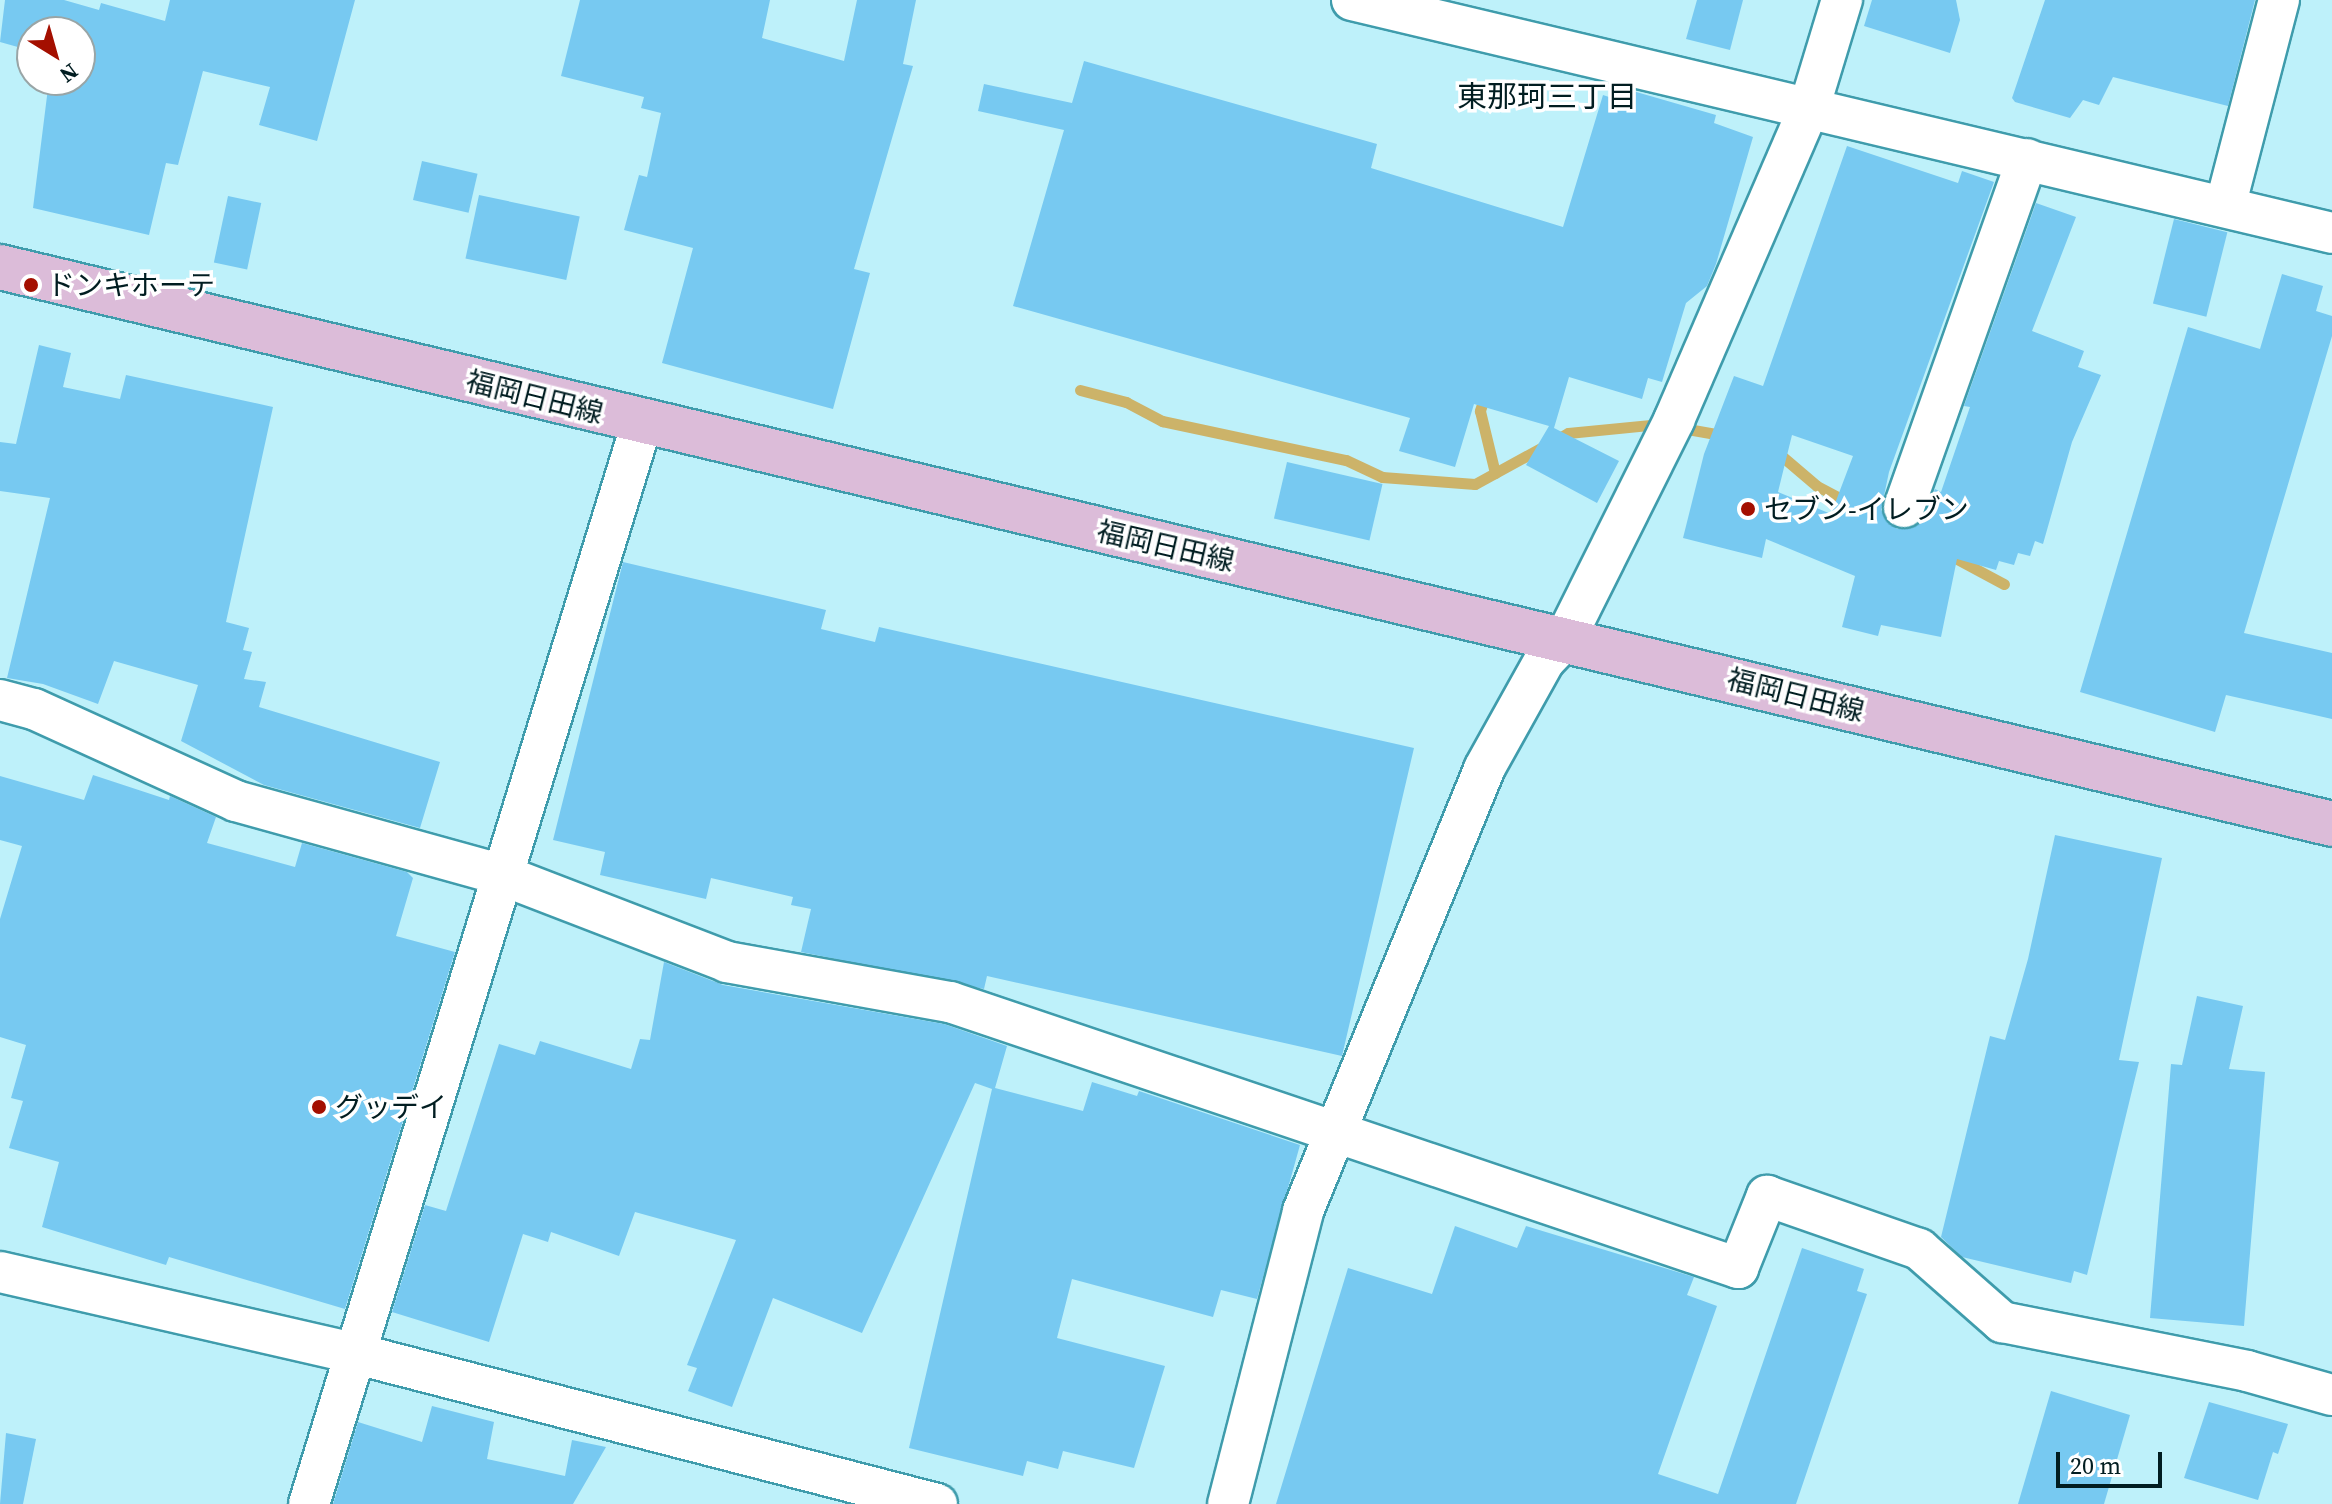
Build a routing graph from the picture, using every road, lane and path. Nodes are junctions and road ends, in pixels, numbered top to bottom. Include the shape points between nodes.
1 (1352, 0) edge
2 (1842, 0) edge
3 (2279, 0) edge
4 (1810, 105) junction
5 (2027, 159) junction
6 (2225, 207) junction
7 (2332, 233) edge
8 (0, 267) edge
9 (642, 423) junction
10 (1904, 507) dead end
11 (1565, 639) junction
12 (0, 700) edge
13 (2332, 824) edge
14 (502, 875) junction
15 (1335, 1135) junction
16 (0, 1272) edge
17 (357, 1354) junction
18 (2332, 1395) edge
19 (309, 1504) edge
20 (937, 1504) edge
21 (1228, 1504) edge

1 - 4 street
2 - 4 street
3 - 6 street
4 - 5 street
4 - 11 street via 1674,420
5 - 6 street
5 - 10 street
6 - 7 street
8 - 9 main road, 福岡日田線
9 - 11 main road, 福岡日田線
9 - 14 street
11 - 13 main road, 福岡日田線
11 - 15 street via 1544,661 1484,769
12 - 14 street via 34,709 236,801
14 - 15 street via 727,962 950,1002
14 - 17 street
15 - 18 street via 1738,1268 1767,1196 1919,1249 2002,1322 2247,1371
15 - 21 street via 1303,1211
16 - 17 street
17 - 19 street
17 - 20 street

